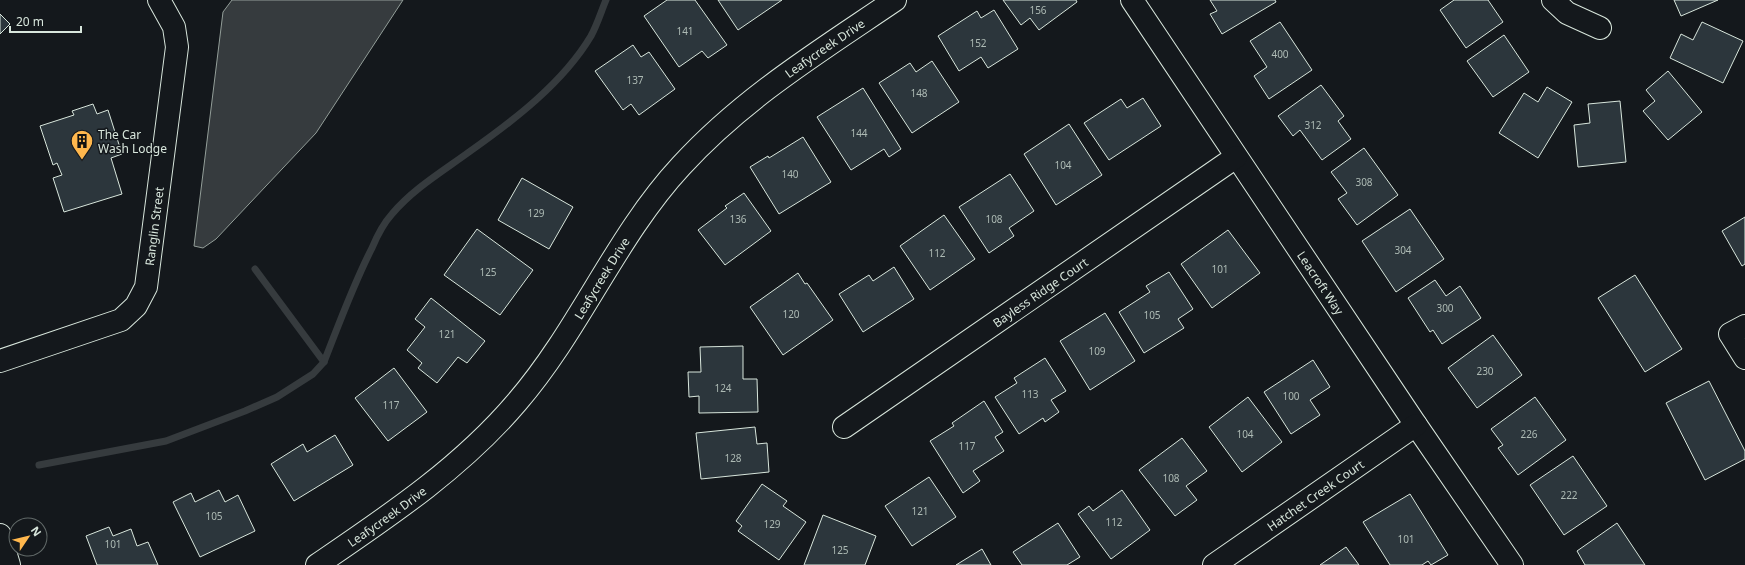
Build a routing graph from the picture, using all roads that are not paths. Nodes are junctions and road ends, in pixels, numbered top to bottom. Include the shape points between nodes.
1 (159, 0) edge
2 (895, 0) edge
3 (1132, 0) edge
4 (1553, 0) edge
5 (1600, 28) dead end
6 (1236, 157) junction
7 (1745, 326) edge
8 (1745, 358) edge
9 (0, 361) edge
10 (1416, 425) junction
11 (844, 427) dead end
12 (0, 535) edge
13 (9, 565) edge
14 (317, 565) edge
15 (1214, 565) edge
16 (1512, 565) edge

1 - 9 street, Ranglin Street via 174,27 177,47 146,287 136,306 121,320
2 - 14 street, Leafycreek Drive via 758,94 704,142 657,194 518,402 451,468 386,518
3 - 6 street, Leacroft Way
4 - 5 street via 1567,13
6 - 10 street, Leacroft Way
6 - 11 street, Bayless Ridge Court
7 - 8 street via 1730,334
10 - 15 street, Hatchet Creek Court
10 - 16 street, Leacroft Way
12 - 13 street

